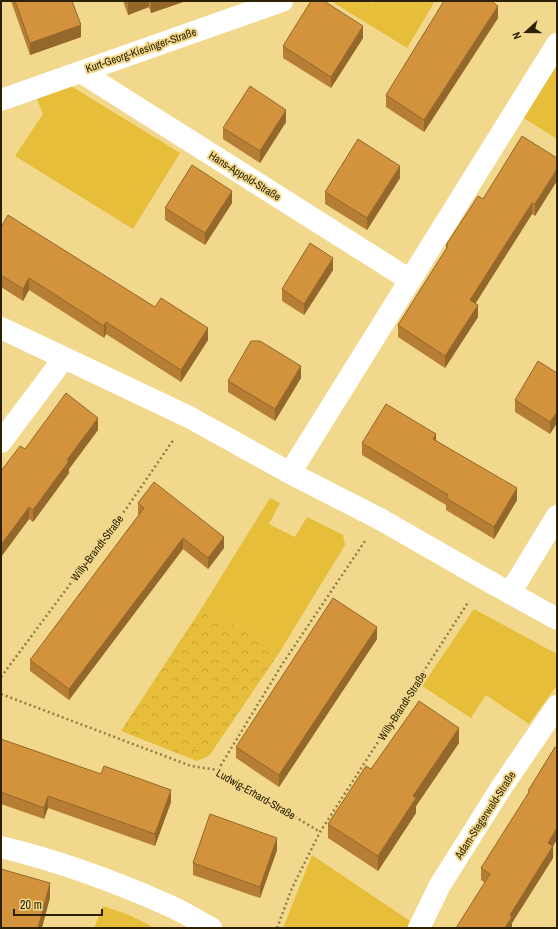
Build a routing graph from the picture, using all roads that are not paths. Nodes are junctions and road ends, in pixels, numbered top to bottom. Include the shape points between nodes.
1 (282, 1) edge
2 (557, 44) edge
3 (80, 72) junction
4 (1, 100) edge
5 (410, 280) junction
6 (1, 328) edge
7 (64, 358) junction
8 (1, 442) edge
9 (290, 473) junction
10 (557, 516) edge
11 (510, 593) junction
12 (557, 619) edge
13 (557, 706) edge
14 (1, 847) edge
15 (211, 928) edge
16 (419, 928) edge

1 - 3 street, Kurt-Georg-Kiesinger-Straße
2 - 5 street
3 - 4 street, Kurt-Georg-Kiesinger-Straße
3 - 5 street, Hans-Appold-Straße
5 - 9 street
6 - 7 street
7 - 8 street
7 - 9 street via 189,417
9 - 11 street via 380,519
10 - 11 street
11 - 12 street
13 - 16 street, Adam-Stegerwald-Straße via 440,885
14 - 15 street via 114,883 172,907

